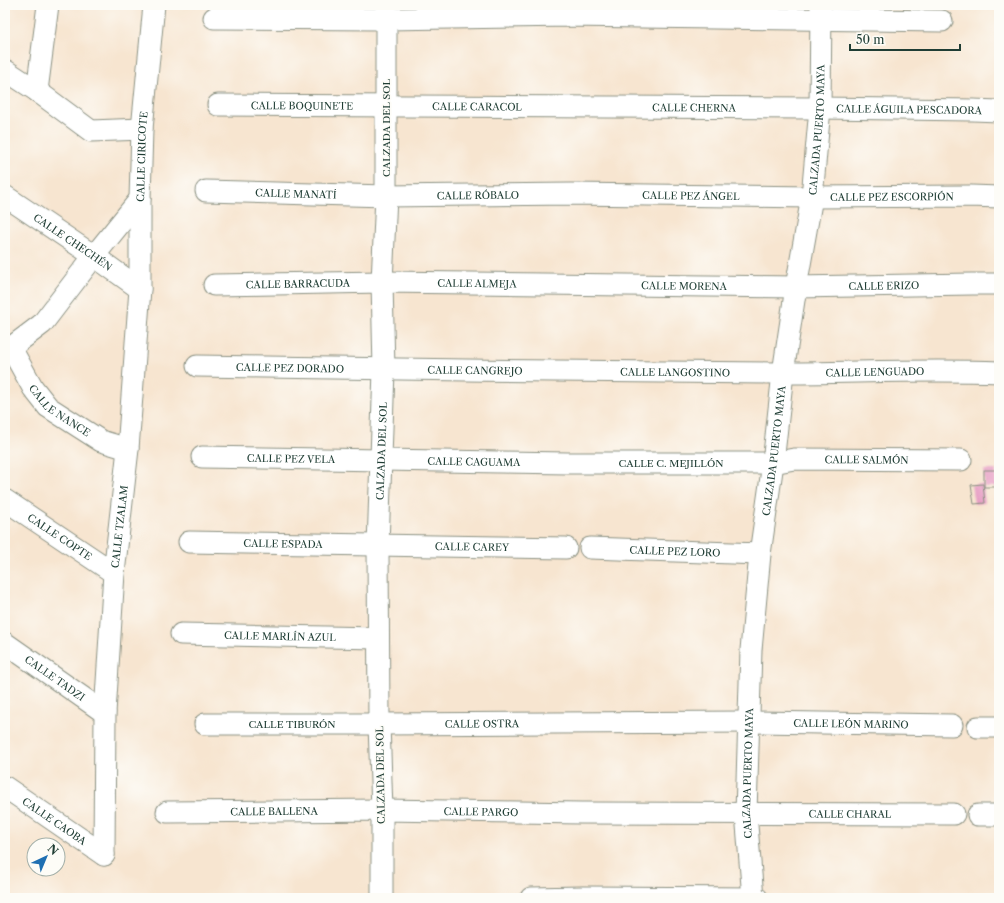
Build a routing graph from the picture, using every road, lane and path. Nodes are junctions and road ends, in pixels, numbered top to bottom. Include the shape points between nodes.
1 (48, 5) edge
2 (154, 5) edge
3 (386, 12) edge
4 (820, 12) edge
5 (214, 18) dead end
6 (942, 21) dead end
7 (5, 70) edge
8 (37, 91) junction
9 (218, 105) dead end
10 (386, 106) junction
11 (569, 107) joint
12 (820, 108) junction
13 (999, 111) edge
14 (142, 129) junction
15 (206, 191) dead end
16 (570, 194) joint
17 (5, 196) edge
18 (386, 196) junction
19 (812, 197) junction
20 (999, 197) edge
21 (140, 199) junction
22 (94, 256) junction
23 (382, 282) junction
24 (572, 284) joint
25 (999, 284) edge
26 (214, 285) dead end
27 (796, 287) junction
28 (140, 289) junction
29 (8, 350) edge
30 (197, 366) dead end
31 (384, 370) junction
32 (567, 371) joint
33 (999, 372) edge
34 (783, 373) junction
35 (128, 449) junction
36 (202, 457) dead end
37 (380, 460) junction
38 (961, 460) dead end
39 (568, 463) joint
40 (773, 463) junction
41 (5, 500) edge
42 (189, 542) dead end
43 (378, 546) junction
44 (566, 548) dead end
45 (590, 548) dead end
46 (760, 554) junction
47 (114, 573) junction
48 (181, 634) dead end
49 (378, 638) junction
50 (5, 643) edge
51 (105, 713) junction
52 (749, 722) junction
53 (584, 723) joint
54 (205, 724) dead end
55 (379, 724) junction
56 (952, 725) dead end
57 (978, 727) dead end
58 (999, 728) edge
59 (5, 787) edge
60 (382, 810) junction
61 (167, 812) dead end
62 (746, 813) junction
63 (954, 814) dead end
64 (978, 815) dead end
65 (999, 815) edge
66 (104, 855) joint
67 (382, 898) edge
68 (531, 898) edge
69 (753, 898) edge
70 (758, 898) edge

1 - 8 street
2 - 14 street, CALLE CIRICOTE
3 - 4 street via 570,16
3 - 5 street
3 - 10 street, CALZADA DEL SOL
4 - 6 street
4 - 12 street, CALZADA PUERTO MAYA
7 - 8 street
8 - 14 street via 91,131
9 - 10 street, CALLE BOQUINETE
10 - 11 street, CALLE CARACOL
10 - 18 street, CALZADA DEL SOL
11 - 12 street, CALLE CHERNA
12 - 13 street, CALLE ÁGUILA PESCADORA
12 - 19 street, CALZADA PUERTO MAYA
14 - 21 street, CALLE CIRICOTE
15 - 18 street, CALLE MANATÍ
16 - 18 street, CALLE RÓBALO
16 - 19 street, CALLE PEZ ÁNGEL
17 - 22 street, CALLE CHECHÉN
18 - 23 street, CALZADA DEL SOL
19 - 20 street, CALLE PEZ ESCORPIÓN
19 - 27 street, CALZADA PUERTO MAYA
21 - 22 street, CALLE CIRICOTE
21 - 28 street, CALLE TZALAM
22 - 28 street, CALLE CHECHÉN
22 - 29 street, CALLE CIRICOTE via 42,324
23 - 24 street, CALLE ALMEJA
23 - 26 street, CALLE BARRACUDA
23 - 31 street, CALZADA DEL SOL
24 - 27 street, CALLE MORENA
25 - 27 street, CALLE ERIZO
27 - 34 street, CALZADA PUERTO MAYA
28 - 35 street, CALLE TZALAM
29 - 35 street, CALLE NANCE via 48,408 101,441
30 - 31 street, CALLE PEZ DORADO
31 - 32 street, CALLE CANGREJO
31 - 37 street, CALZADA DEL SOL
32 - 34 street, CALLE LANGOSTINO
33 - 34 street, CALLE LENGUADO
34 - 40 street, CALZADA PUERTO MAYA
35 - 47 street, CALLE TZALAM
36 - 37 street, CALLE PEZ VELA
37 - 39 street, CALLE CAGUAMA
37 - 43 street, CALZADA DEL SOL
38 - 40 street, CALLE SALMÓN via 794,459
39 - 40 street, CALLE C. MEJILLÓN
40 - 46 street, CALZADA PUERTO MAYA
41 - 47 street, CALLE COPTE
42 - 43 street, CALLE ESPADA
43 - 44 street, CALLE CAREY
43 - 49 street, CALZADA DEL SOL
45 - 46 street, CALLE PEZ LORO
46 - 52 street, CALZADA PUERTO MAYA via 750,650
47 - 51 street, CALLE TZALAM
48 - 49 street, CALLE MARLÍN AZUL
49 - 55 street, CALZADA DEL SOL
50 - 51 street, CALLE TADZI
51 - 66 street, CALLE TZALAM
52 - 53 street, CALLE LEÓN MARINO
52 - 56 street, CALLE LEÓN MARINO
52 - 62 street, CALZADA PUERTO MAYA
53 - 55 street, CALLE OSTRA
54 - 55 street, CALLE TIBURÓN
55 - 60 street, CALZADA DEL SOL
57 - 58 street
59 - 66 street, CALLE CAOBA
60 - 61 street, CALLE BALLENA
60 - 62 street, CALLE PARGO
60 - 67 street, CALZADA DEL SOL
62 - 63 street, CALLE CHARAL
62 - 69 street, CALZADA PUERTO MAYA
64 - 65 street
68 - 69 street
69 - 70 street

